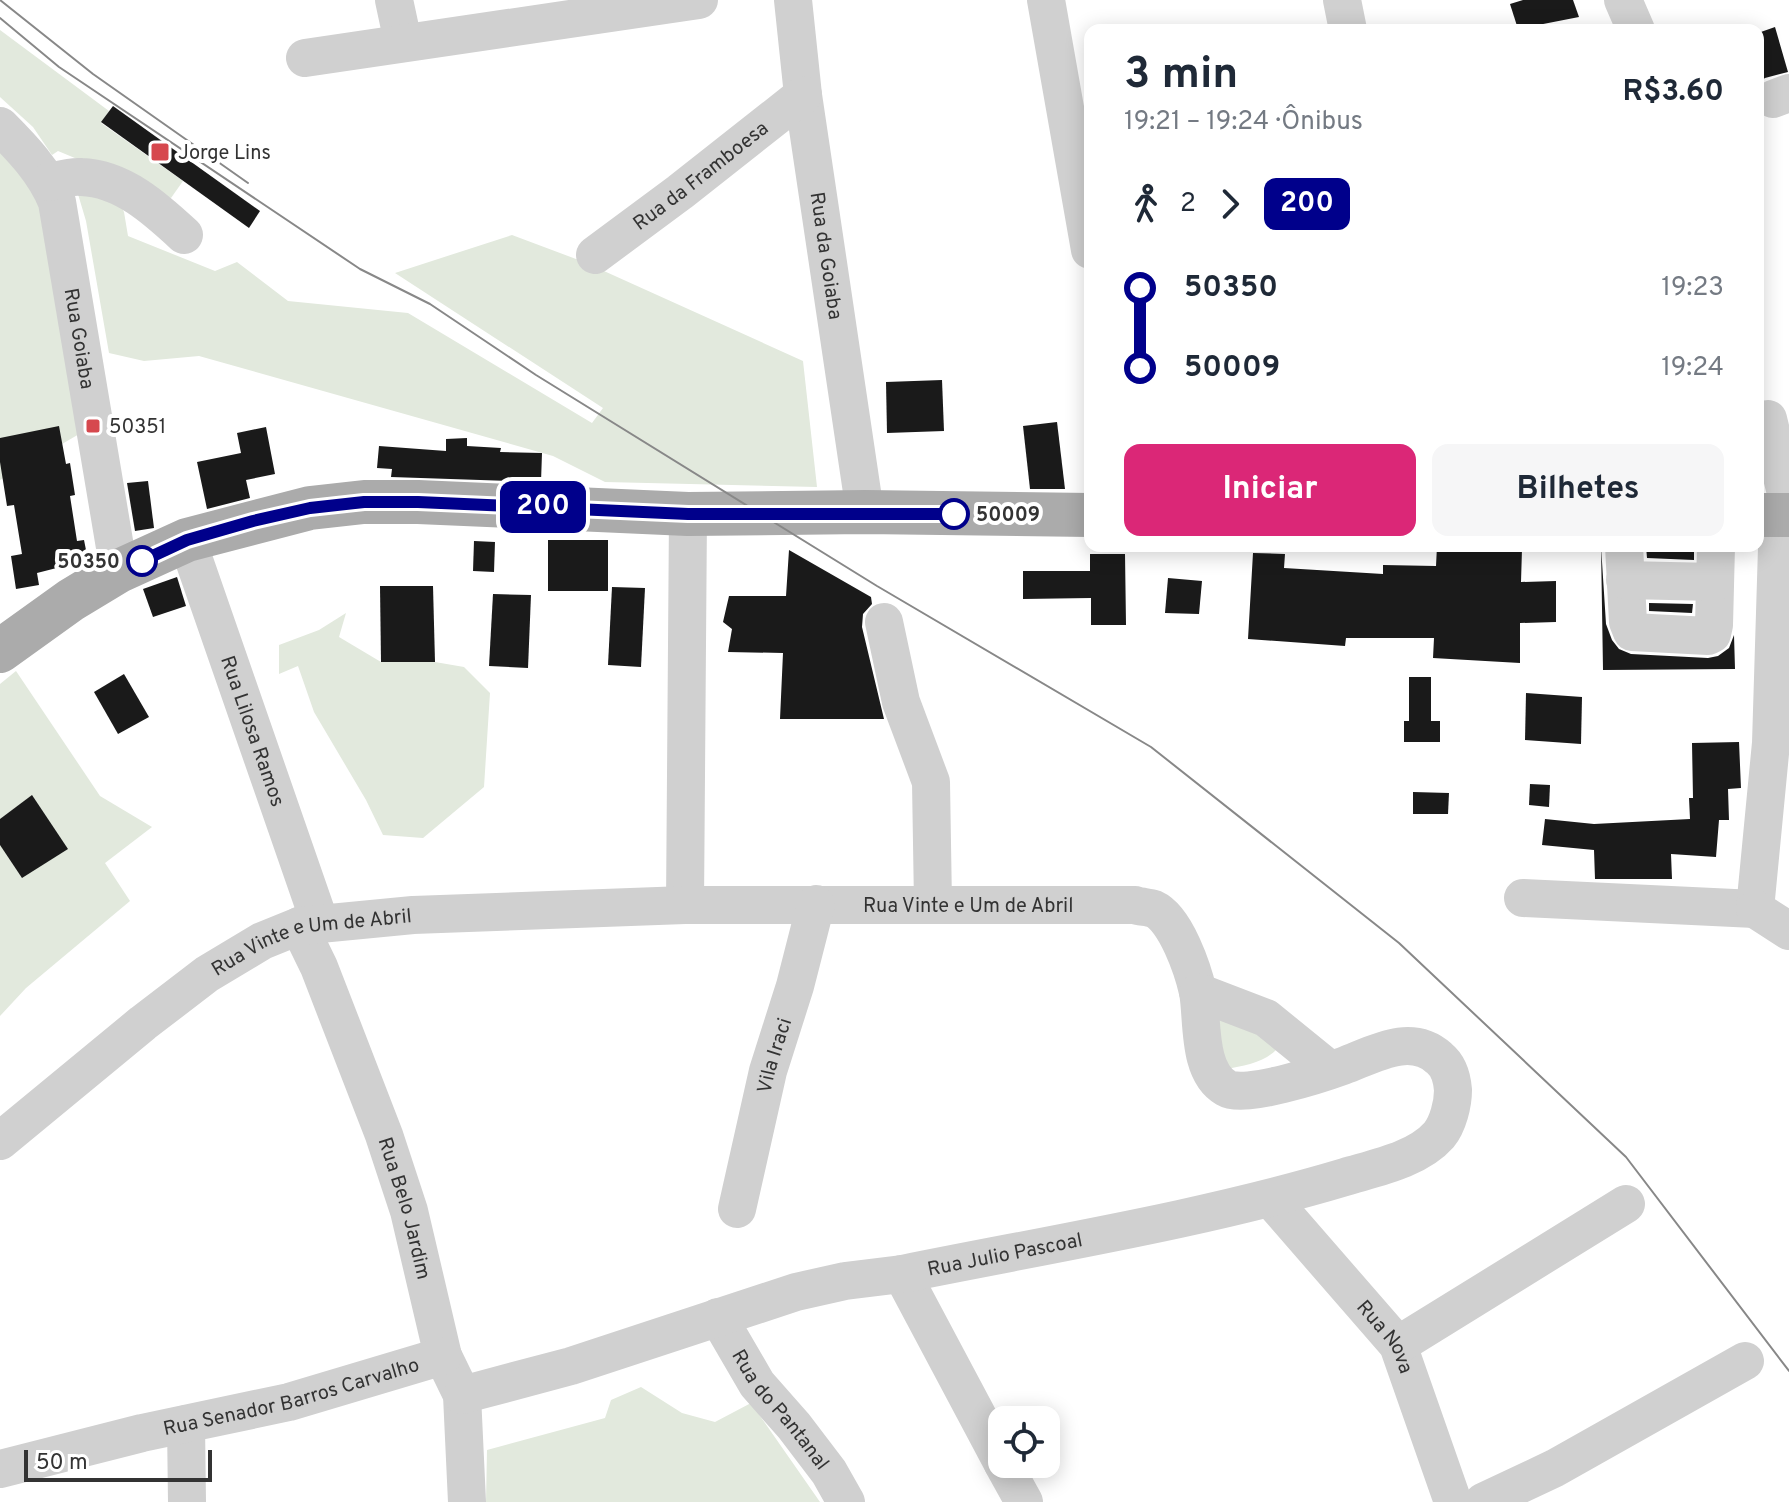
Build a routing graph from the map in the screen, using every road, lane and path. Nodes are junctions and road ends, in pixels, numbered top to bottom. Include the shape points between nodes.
1 (394, 0) edge
2 (699, 0) edge
3 (793, 0) edge
4 (1046, 0) edge
5 (1342, 0) edge
6 (1623, 0) edge
7 (1347, 24) edge
8 (1633, 24) edge
9 (403, 42) junction
10 (305, 58) dead end
11 (803, 95) junction
12 (0, 126) edge
13 (49, 182) junction
14 (1084, 216) edge
15 (184, 235) dead end
16 (595, 255) dead end
17 (1768, 419) dead end
18 (865, 512) junction
19 (1778, 513) edge
20 (688, 514) junction
21 (1084, 515) edge
22 (187, 540) junction
23 (1624, 563) edge
24 (1716, 564) edge
25 (119, 571) junction
26 (884, 622) dead end
27 (0, 651) edge
28 (1523, 898) dead end
29 (816, 904) junction
30 (933, 904) junction
31 (685, 905) junction
32 (1755, 909) junction
33 (310, 925) junction
34 (1789, 931) edge
35 (1198, 992) junction
36 (1419, 1046) joint
37 (1330, 1070) junction
38 (0, 1141) edge
39 (1271, 1199) junction
40 (1626, 1204) dead end
41 (737, 1209) dead end
42 (902, 1274) junction
43 (718, 1317) junction
44 (1398, 1345) junction
45 (443, 1356) junction
46 (1745, 1361) dead end
47 (462, 1395) junction
48 (186, 1424) junction
49 (988, 1435) edge
50 (0, 1469) edge
51 (1011, 1478) edge
52 (187, 1502) edge
53 (467, 1502) edge
54 (846, 1502) edge
55 (1024, 1502) edge
56 (1453, 1502) edge
57 (1483, 1502) edge

1 - 9 street
2 - 9 street
3 - 11 street, Rua da Goiaba
4 - 14 street
5 - 7 street
6 - 8 street
9 - 10 street
11 - 16 street, Rua da Framboesa
11 - 18 street, Rua da Goiaba
12 - 13 street, Rua Goiaba
13 - 15 street via 96,178 124,188
13 - 25 street, Rua Goiaba via 64,237
17 - 19 street
18 - 20 main road
18 - 21 main road
19 - 32 street via 1771,743
20 - 22 main road via 364,502 310,508
20 - 31 street
22 - 25 main road
22 - 33 street, Rua Lilosa Ramos
23 - 24 street
23 - 24 street via 1632,632 1708,636 1714,625
25 - 27 main road
26 - 30 street via 901,702 931,782
28 - 32 street
29 - 30 street, Rua Vinte e Um de Abril
29 - 31 street, Rua Vinte e Um de Abril
29 - 41 street, Vila Iraci via 768,1071
30 - 35 street, Rua Vinte e Um de Abril via 1135,905 1155,910 1175,934
31 - 33 street, Rua Vinte e Um de Abril via 413,915
32 - 34 street
33 - 38 street, Rua Vinte e Um de Abril via 262,941 207,974
33 - 45 street, Rua Belo Jardim via 319,967 409,1211
35 - 37 street via 1266,1018
35 - 37 street, Rua Vinte e Um de Abril via 1210,1070 1229,1091
36 - 37 street, Rua Vinte e Um de Abril via 1389,1049
36 - 39 street, Rua Julio Pascoal via 1445,1063 1452,1077 1450,1113 1438,1135 1396,1161
39 - 42 street, Rua Julio Pascoal
39 - 44 street, Rua Nova
40 - 44 street
42 - 43 street, Rua Julio Pascoal via 796,1292
42 - 49 street
43 - 47 street, Rua Julio Pascoal via 571,1366
43 - 54 street, Rua do Pantanal via 757,1384 829,1472
44 - 56 street, Rua Nova
45 - 47 street, Rua Belo Jardim
45 - 48 street, Rua Senador Barros Carvalho via 289,1402
46 - 57 street via 1555,1468
47 - 53 street, Rua Belo Jardim
48 - 50 street, Rua Senador Barros Carvalho
48 - 52 street
51 - 55 street

